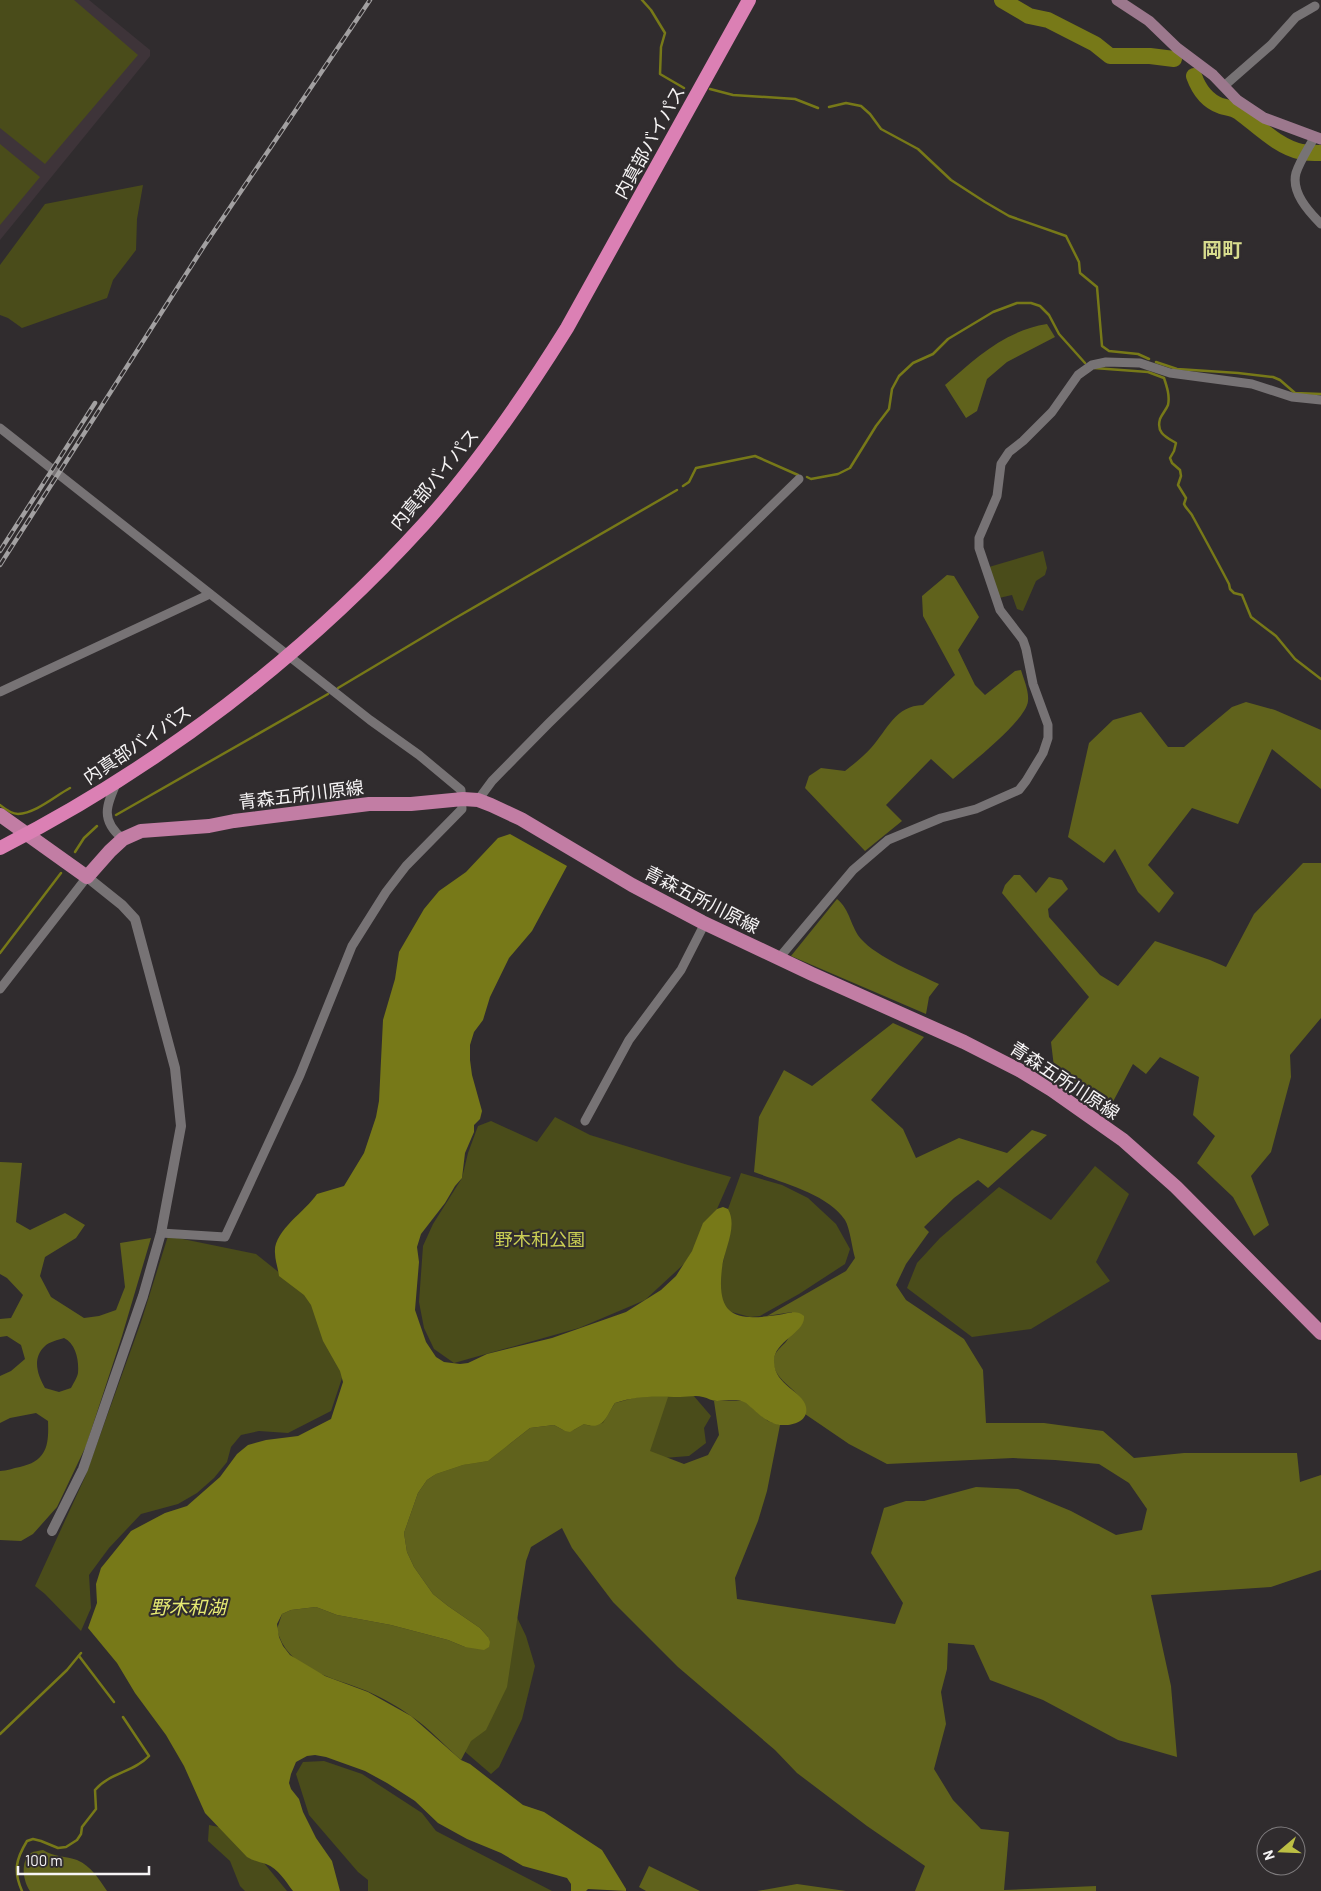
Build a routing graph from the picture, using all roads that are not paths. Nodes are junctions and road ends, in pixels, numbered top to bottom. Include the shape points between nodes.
1 (749, 0) edge
2 (1117, 0) edge
3 (1315, 6) dead end
4 (1224, 86) junction
5 (1319, 138) edge
6 (1321, 224) edge
7 (1321, 400) edge
8 (0, 428) edge
9 (799, 479) dead end
10 (210, 594) junction
11 (289, 655) junction
12 (0, 692) edge
13 (118, 782) junction
14 (463, 799) junction
15 (478, 800) junction
16 (0, 815) edge
17 (28, 834) junction
18 (123, 839) junction
19 (0, 848) edge
20 (87, 877) junction
21 (705, 923) junction
22 (779, 958) junction
23 (0, 989) edge
24 (585, 1121) dead end
25 (161, 1232) junction
26 (1321, 1333) edge
27 (52, 1531) dead end

1 - 11 highway, 内真部バイパス via 534,381 470,469 425,523 360,591
2 - 4 main road via 1149,21
3 - 4 street via 1296,17 1271,45
4 - 5 main road via 1237,100 1264,118
5 - 6 street via 1306,153 1296,174 1301,200
7 - 22 street via 1292,397 1252,384 1170,373 1140,363 1092,364 1078,375 1052,412 1009,452 1001,464 997,496 979,538 979,548 1000,610 1026,649 1033,684 1048,725 1048,738 1042,753 1019,790 888,840 853,870
8 - 10 street
9 - 15 street via 549,723 492,781
10 - 11 street
10 - 12 street
11 - 13 highway, 内真部バイパス via 202,723
11 - 14 street via 370,720 420,755 461,790
13 - 17 highway, 内真部バイパス
13 - 18 street via 108,802 108,816 112,830
14 - 15 main road, 青森五所川原線
14 - 18 main road, 青森五所川原線 via 370,804 209,826 152,829
14 - 25 street via 462,809 406,866 386,892 352,946 300,1075 225,1237
15 - 21 main road, 青森五所川原線 via 521,819 632,885
16 - 17 main road
17 - 19 highway, 内真部バイパス
17 - 20 main road
18 - 20 main road, 青森五所川原線
20 - 23 street
20 - 25 street via 135,919 175,1068 181,1126
21 - 22 main road, 青森五所川原線
21 - 24 street via 681,970 629,1040
22 - 26 main road, 青森五所川原線 via 964,1042 1019,1070 1077,1107 1123,1140 1176,1187
25 - 27 street via 143,1296 83,1469

